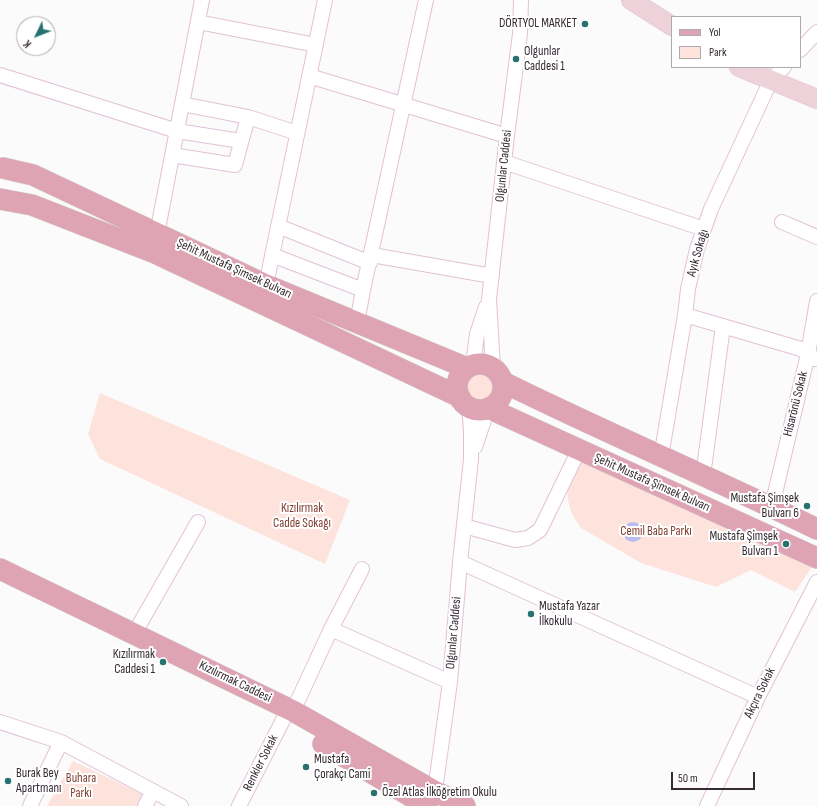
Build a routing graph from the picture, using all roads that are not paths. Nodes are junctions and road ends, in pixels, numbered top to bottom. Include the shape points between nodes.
1 (202, 0) edge
2 (326, 0) edge
3 (426, 0) edge
4 (521, 0) edge
5 (530, 0) edge
6 (631, 0) edge
7 (198, 22) junction
8 (671, 25) edge
9 (817, 32) edge
10 (520, 34) junction
11 (316, 45) junction
12 (801, 49) edge
13 (744, 68) edge
14 (778, 74) edge
15 (0, 75) edge
16 (309, 76) junction
17 (817, 99) edge
18 (182, 104) junction
19 (403, 104) junction
20 (248, 117) junction
21 (177, 131) junction
22 (297, 133) junction
23 (507, 136) junction
24 (241, 141) junction
25 (172, 155) junction
26 (504, 162) junction
27 (2, 166) edge
28 (0, 194) edge
29 (0, 199) edge
30 (782, 222) dead end
31 (278, 226) junction
32 (704, 229) junction
33 (157, 234) junction
34 (817, 237) edge
35 (272, 255) junction
36 (371, 259) junction
37 (492, 276) junction
38 (266, 285) junction
39 (363, 290) junction
40 (489, 298) junction
41 (817, 301) edge
42 (685, 315) junction
43 (357, 323) junction
44 (724, 326) junction
45 (813, 357) edge
46 (470, 366) junction
47 (498, 375) junction
48 (472, 404) junction
49 (579, 450) junction
50 (661, 457) junction
51 (703, 476) junction
52 (772, 506) junction
53 (198, 522) dead end
54 (464, 526) junction
55 (817, 528) edge
56 (817, 558) edge
57 (460, 562) junction
58 (0, 569) edge
59 (362, 569) dead end
60 (817, 582) edge
61 (0, 583) edge
62 (331, 629) junction
63 (134, 634) junction
64 (450, 682) junction
65 (758, 697) junction
66 (288, 715) junction
67 (0, 722) edge
68 (61, 742) junction
69 (153, 791) junction
70 (431, 801) edge
71 (30, 806) edge
72 (145, 806) edge
73 (181, 806) edge
74 (239, 806) edge
75 (465, 806) edge
76 (707, 806) edge

1 - 7 street
2 - 11 street
3 - 19 street
4 - 10 street, Olgunlar Caddesi
5 - 10 street, Olgunlar Caddesi
6 - 8 main road
7 - 11 street
7 - 18 street
9 - 12 street
10 - 23 street, Olgunlar Caddesi
11 - 16 street
13 - 14 main road
14 - 17 main road
14 - 32 street, Ayık Sokağı via 714,203
15 - 21 street
16 - 19 street
16 - 22 street
18 - 20 street
18 - 21 street
19 - 23 street
19 - 36 street
20 - 22 street
20 - 24 street
21 - 24 street
21 - 25 street
22 - 31 street
23 - 26 street, Olgunlar Caddesi
24 - 25 street via 235,165
25 - 33 street
26 - 32 street
26 - 37 street, Olgunlar Caddesi
27 - 28 main road, Şehit Mustafa Şimsek Bulvarı via 6,181
27 - 33 main road, Şehit Mustafa Şimsek Bulvarı via 33,175
29 - 48 main road, Şehit Mustafa Şimsek Bulvarı via 32,205 155,254
30 - 34 street
31 - 35 street
31 - 36 street
32 - 42 street, Ayık Sokağı via 692,269
33 - 38 main road, Şehit Mustafa Şimsek Bulvarı
35 - 38 street
35 - 39 street
36 - 37 street
36 - 39 street
37 - 40 street, Olgunlar Caddesi
38 - 43 main road, Şehit Mustafa Şimsek Bulvarı
39 - 43 street
40 - 46 street
40 - 47 street
41 - 45 street, Hisarönü Sokak
42 - 44 street
42 - 50 street, Ayık Sokağı
43 - 46 main road, Şehit Mustafa Şimsek Bulvarı
44 - 45 street via 801,349
44 - 51 street
45 - 52 street, Hisarönü Sokak
46 - 47 main road via 486,364
46 - 48 main road via 457,384
47 - 48 main road via 503,389 498,401
47 - 50 main road via 576,418
48 - 49 main road, Şehit Mustafa Şimsek Bulvarı
48 - 54 street, Olgunlar Caddesi via 471,459
49 - 54 street via 540,530 528,538 515,540
49 - 56 main road, Şehit Mustafa Şimsek Bulvarı
50 - 51 main road
51 - 52 main road
52 - 55 main road
53 - 63 street
54 - 57 street, Olgunlar Caddesi
57 - 64 street, Olgunlar Caddesi
57 - 65 street
58 - 63 main road, Kızılırmak Caddesi
59 - 62 street, Renkler Sokak
60 - 65 street, Akçıra Sokak
61 - 66 main road, Kızılırmak Caddesi
62 - 64 street
62 - 66 street, Renkler Sokak
63 - 66 main road, Kızılırmak Caddesi
64 - 70 street, Olgunlar Caddesi
65 - 76 street, Akçıra Sokak
66 - 70 main road, Kızılırmak Caddesi
66 - 74 street, Renkler Sokak
67 - 68 street
68 - 69 street
68 - 71 street
69 - 72 street
69 - 73 street
70 - 75 main road, Kızılırmak Caddesi

